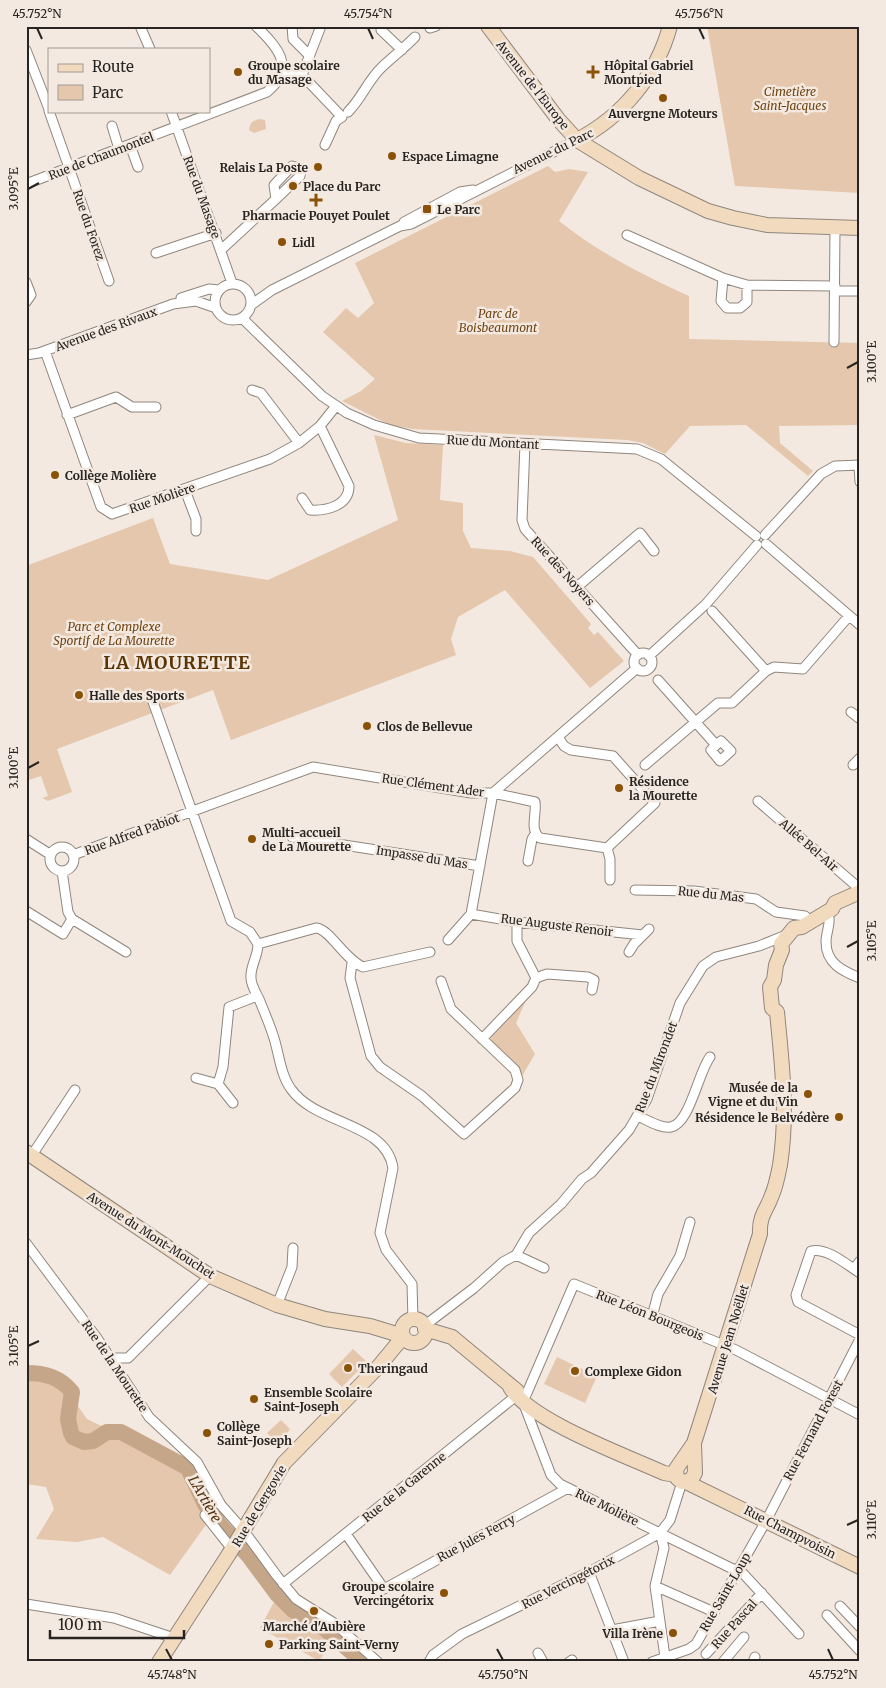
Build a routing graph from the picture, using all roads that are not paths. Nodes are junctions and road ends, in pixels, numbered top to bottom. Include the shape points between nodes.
1 (140, 26) edge
2 (256, 26) edge
3 (292, 26) edge
4 (321, 26) edge
5 (488, 26) edge
6 (670, 26) edge
7 (381, 30) dead end
8 (415, 37) dead end
9 (150, 48) edge
10 (26, 50) edge
11 (402, 50) junction
12 (309, 55) junction
13 (280, 73) junction
14 (302, 75) junction
15 (48, 107) edge
16 (343, 110) junction
17 (50, 112) edge
18 (171, 112) edge
19 (112, 126) dead end
20 (176, 127) junction
21 (577, 140) junction
22 (130, 145) junction
23 (325, 145) dead end
24 (119, 149) junction
25 (138, 167) dead end
26 (69, 168) junction
27 (26, 184) edge
28 (276, 199) dead end
29 (834, 228) junction
30 (860, 228) edge
31 (216, 232) junction
32 (627, 235) dead end
33 (222, 250) junction
34 (156, 254) dead end
35 (723, 278) junction
36 (109, 281) dead end
37 (26, 282) edge
38 (232, 284) junction
39 (746, 285) junction
40 (835, 288) junction
41 (219, 290) junction
42 (247, 290) junction
43 (272, 290) junction
44 (860, 291) edge
45 (26, 302) edge
46 (173, 304) junction
47 (251, 305) junction
48 (216, 308) junction
49 (242, 318) junction
50 (834, 342) dead end
51 (42, 352) junction
52 (26, 354) edge
53 (26, 360) edge
54 (252, 390) dead end
55 (156, 406) dead end
56 (336, 406) junction
57 (67, 415) junction
58 (320, 426) junction
59 (300, 443) junction
60 (525, 444) junction
61 (859, 465) edge
62 (860, 482) edge
63 (184, 490) junction
64 (302, 498) dead end
65 (196, 531) dead end
66 (761, 540) junction
67 (654, 551) dead end
68 (577, 588) junction
69 (712, 611) dead end
70 (849, 616) junction
71 (860, 625) edge
72 (638, 655) junction
73 (650, 656) junction
74 (637, 668) junction
75 (766, 671) junction
76 (658, 680) dead end
77 (152, 699) dead end
78 (851, 712) dead end
79 (860, 719) edge
80 (696, 722) junction
81 (558, 738) junction
82 (726, 756) dead end
83 (860, 758) edge
84 (645, 765) dead end
85 (853, 766) dead end
86 (493, 793) junction
87 (758, 801) dead end
88 (192, 812) junction
89 (535, 834) junction
90 (292, 837) dead end
91 (26, 839) edge
92 (607, 848) junction
93 (51, 855) junction
94 (73, 855) junction
95 (528, 860) dead end
96 (480, 866) junction
97 (62, 871) junction
98 (610, 880) dead end
99 (635, 890) dead end
100 (860, 891) edge
101 (26, 911) edge
102 (829, 911) junction
103 (471, 914) junction
104 (72, 919) junction
105 (517, 922) junction
106 (800, 927) junction
107 (448, 940) dead end
108 (258, 944) junction
109 (766, 944) junction
110 (782, 950) junction
111 (126, 952) dead end
112 (430, 952) dead end
113 (629, 952) dead end
114 (352, 963) junction
115 (536, 978) junction
116 (860, 978) edge
117 (441, 981) dead end
118 (592, 990) dead end
119 (257, 996) junction
120 (482, 1039) junction
121 (710, 1057) dead end
122 (196, 1078) dead end
123 (218, 1084) junction
124 (75, 1090) dead end
125 (233, 1103) dead end
126 (638, 1116) junction
127 (29, 1154) edge
128 (690, 1222) dead end
129 (26, 1244) edge
130 (293, 1248) dead end
131 (516, 1255) junction
132 (860, 1261) edge
133 (544, 1268) dead end
134 (857, 1271) edge
135 (210, 1276) junction
136 (278, 1305) junction
137 (652, 1317) junction
138 (374, 1327) junction
139 (413, 1332) junction
140 (860, 1335) edge
141 (860, 1339) edge
142 (726, 1346) junction
143 (857, 1352) edge
144 (390, 1353) junction
145 (110, 1358) junction
146 (379, 1366) junction
147 (519, 1395) junction
148 (830, 1399) junction
149 (860, 1415) edge
150 (684, 1472) junction
151 (568, 1488) junction
152 (205, 1515) dead end
153 (766, 1520) junction
154 (660, 1533) junction
155 (346, 1534) junction
156 (238, 1540) junction
157 (860, 1567) edge
158 (738, 1570) junction
159 (589, 1572) junction
160 (283, 1584) junction
161 (654, 1586) junction
162 (762, 1594) junction
163 (26, 1604) edge
164 (840, 1606) dead end
165 (714, 1612) junction
166 (827, 1615) dead end
167 (660, 1621) junction
168 (860, 1627) edge
169 (612, 1630) junction
170 (799, 1634) dead end
171 (744, 1636) dead end
172 (174, 1638) junction
173 (696, 1644) junction
174 (860, 1651) edge
175 (538, 1653) dead end
176 (665, 1657) junction
177 (708, 1658) edge
178 (159, 1662) edge
179 (378, 1662) edge
180 (429, 1662) edge
181 (543, 1662) edge
182 (624, 1662) edge
183 (652, 1662) edge
184 (723, 1662) edge

1 - 9 street
2 - 13 street via 279,51 283,66
3 - 12 street via 294,39
4 - 12 street
5 - 21 main road, Avenue de l'Europe
6 - 21 main road, Avenue du Parc via 658,60 646,79 628,101 596,130
7 - 11 street
8 - 11 street
10 - 15 street, Rue du Forez
11 - 16 street via 383,66 360,99
12 - 14 street
13 - 14 street
13 - 20 street, Rue de Chaumontel via 267,92
14 - 16 street
16 - 23 street
17 - 26 street, Rue du Forez
18 - 20 street, Rue du Masage
19 - 24 street
20 - 22 street, Rue de Chaumontel
20 - 31 street, Rue du Masage
21 - 29 main road, Avenue de l'Europe via 639,178 708,211 767,225
21 - 43 street, Avenue du Parc
22 - 24 street, Rue de Chaumontel
22 - 25 street
24 - 26 street, Rue de Chaumontel
26 - 27 street, Rue de Chaumontel
26 - 36 street, Rue du Forez
28 - 33 street
29 - 30 main road, Avenue de l'Europe
29 - 40 street
31 - 33 street, Rue du Masage
31 - 34 street
32 - 35 street
33 - 38 street, Rue du Masage
35 - 39 street
35 - 39 street via 721,302 727,308 740,308 747,302
37 - 45 street via 31,296
38 - 41 street
38 - 42 street
39 - 40 street
40 - 44 street
40 - 50 street
41 - 46 street, Avenue des Rivaux via 198,292
41 - 48 street
42 - 43 street, Avenue du Parc
42 - 47 street
43 - 47 street, Avenue du Parc
46 - 48 street, Avenue des Rivaux via 196,301
46 - 51 street, Avenue des Rivaux
47 - 49 street
48 - 49 street via 226,319
49 - 56 street, Rue du Montant
51 - 52 street, Avenue des Rivaux
51 - 53 street, Avenue des Rivaux
51 - 57 street, Rue Molière
54 - 59 street via 261,393
55 - 57 street via 132,407 116,397
56 - 58 street, Rue Molière
56 - 60 street, Rue du Montant via 374,425 419,438
57 - 63 street, Rue Molière via 101,507 107,512 121,513
58 - 59 street, Rue Molière
58 - 64 street via 349,486 349,495 323,511 310,510
59 - 63 street, Rue Molière via 270,460
60 - 66 street, Rue du Montant via 645,451 661,459
60 - 68 street, Rue des Noyers via 523,525
61 - 62 street
61 - 66 street via 836,466 821,474
63 - 65 street via 196,519
66 - 70 street, Rue du Montant
66 - 73 street via 706,604
67 - 68 street via 640,533
68 - 72 street, Rue des Noyers
69 - 75 street
70 - 71 street, Rue du Montant
70 - 75 street via 803,669 774,667
72 - 73 street
72 - 74 street via 634,662
73 - 74 street via 650,667 644,670
74 - 81 street, Rue Clément Ader
75 - 80 street via 732,703 718,703
76 - 80 street
77 - 88 street
78 - 79 street
80 - 82 street via 716,745 720,741 731,751
80 - 84 street
81 - 86 street, Rue Clément Ader
81 - 92 street via 571,750 614,756 655,803
83 - 85 street
86 - 88 street, Rue Clément Ader via 471,793 313,767
86 - 89 street via 535,802
86 - 96 street, Impasse du Mas
87 - 100 street, Allée Bel-Air
88 - 94 street, Rue Alfred Pabiot
88 - 108 street via 231,921 250,932
89 - 92 street via 540,838
89 - 95 street
90 - 96 street, Impasse du Mas
91 - 93 street
92 - 98 street
93 - 94 street via 62,848
93 - 97 street via 52,866
94 - 97 street via 72,866
96 - 103 street
97 - 104 street
99 - 106 street, Rue du Mas via 694,891 756,900 776,912 805,916
100 - 102 main road, Avenue Jean Noëllet via 835,903
101 - 104 street via 63,934
102 - 106 main road, Avenue Jean Noëllet
102 - 116 street via 828,954 835,966
103 - 105 street, Rue Auguste Renoir
103 - 107 street
104 - 111 street
105 - 113 street, Rue Auguste Renoir via 646,932
105 - 115 street via 517,941
106 - 109 street, Rue du Mirondet
106 - 110 main road, Avenue Jean Noëllet via 787,949
108 - 114 street via 320,928
108 - 119 street via 251,980
109 - 110 street
109 - 126 street, Rue du Mirondet via 716,957 698,971 680,1003 660,1064
110 - 142 main road, Avenue Jean Noëllet via 774,980 780,1008 776,1012 785,1113 784,1141 772,1196 760,1224 760,1234
112 - 114 street via 375,966 363,967
114 - 120 street via 350,978 371,1056 380,1067 422,1096 464,1134 515,1088 518,1080 515,1070
115 - 118 street via 547,974 588,977 594,980
115 - 120 street via 532,987
117 - 120 street via 451,1009
119 - 123 street via 229,1007 223,1067
119 - 139 street via 274,1036 290,1089 319,1113 374,1138 386,1148 392,1159 394,1168 380,1233 386,1250 412,1284
121 - 126 street via 702,1067 681,1122 671,1127
122 - 123 street
123 - 125 street
124 - 127 street
126 - 131 street, Rue du Mirondet via 591,1174 582,1178 561,1204 529,1233
127 - 135 main road, Avenue du Mont-Mouchet
128 - 137 street via 683,1248 658,1294
129 - 145 street, Rue de la Mourette
130 - 136 street via 292,1267
131 - 133 street
131 - 139 street, Rue du Mirondet
132 - 134 street
134 - 140 street via 830,1254 811,1251 796,1295 798,1302
135 - 136 main road, Avenue du Mont-Mouchet
135 - 145 street via 128,1358
136 - 138 main road, Avenue du Mont-Mouchet via 325,1319
137 - 142 street, Rue Léon Bourgeois
137 - 147 street, Rue Léon Bourgeois via 574,1284
138 - 139 main road, Avenue du Mont-Mouchet
138 - 144 main road
139 - 144 main road, Rue de Gergovie
139 - 146 main road, Rue de Gergovie
139 - 147 main road, Avenue du Mont-Mouchet via 459,1344 471,1351
141 - 143 street, Rue Fernand Forest
142 - 148 street, Rue Léon Bourgeois
142 - 150 main road, Avenue Jean Noëllet
143 - 148 street, Rue Fernand Forest
144 - 146 main road, Rue de Gergovie
145 - 156 street, Rue de la Mourette via 149,1417 197,1462
146 - 156 main road, Rue de Gergovie via 284,1463
147 - 150 main road, Avenue du Mont-Mouchet via 542,1406 563,1426 645,1464
147 - 151 street, Rue Molière via 551,1475
147 - 155 street, Rue de la Garenne
148 - 149 street, Rue Léon Bourgeois
148 - 153 street, Rue Fernand Forest
150 - 153 main road, Rue Champvoisin via 720,1497
150 - 154 street via 670,1520
151 - 154 street, Rue Molière
151 - 155 street, Rue Jules Ferry via 384,1589
152 - 156 street
153 - 157 main road, Rue Champvoisin
153 - 158 street, Rue Saint-Loup
154 - 158 street, Rue Molière
154 - 159 street, Rue Vercingétorix
154 - 161 street via 664,1548
155 - 160 street, Rue de la Garenne
156 - 160 street
156 - 172 main road, Rue de Gergovie
158 - 162 street
158 - 165 street, Rue Saint-Loup
159 - 169 street
159 - 180 street, Rue Vercingétorix via 462,1634 433,1655
160 - 179 street via 296,1599 334,1623
161 - 165 street
161 - 167 street
162 - 170 street
162 - 177 street, Rue Pascal
163 - 172 street via 114,1618
164 - 168 street
165 - 173 street, Rue Saint-Loup
166 - 174 street
167 - 169 street
167 - 176 street
169 - 182 street
171 - 184 street
172 - 178 main road, Rue de Gergovie
173 - 176 street
173 - 177 street, Rue Saint-Loup
175 - 181 street
176 - 183 street

